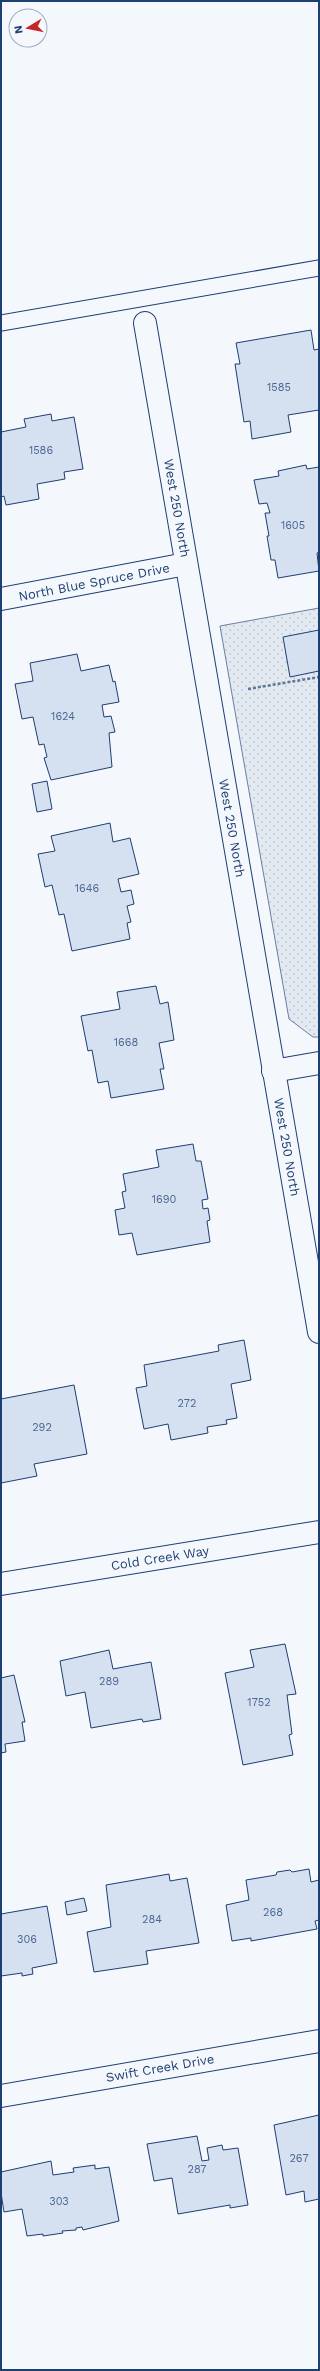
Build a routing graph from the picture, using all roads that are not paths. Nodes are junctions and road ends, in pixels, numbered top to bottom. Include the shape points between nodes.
1 (319, 268) edge
2 (1, 323) edge
3 (145, 323) dead end
4 (186, 564) junction
5 (1, 599) edge
6 (319, 1063) edge
7 (273, 1071) junction
8 (319, 1332) edge
9 (319, 1532) edge
10 (1, 1584) edge
11 (319, 2041) edge
12 (1, 2096) edge

1 - 2 lane
3 - 4 street, West 250 North
4 - 5 street, North Blue Spruce Drive
4 - 7 street, West 250 North
6 - 7 street
7 - 8 street, West 250 North
9 - 10 street, Cold Creek Way
11 - 12 street, Swift Creek Drive

